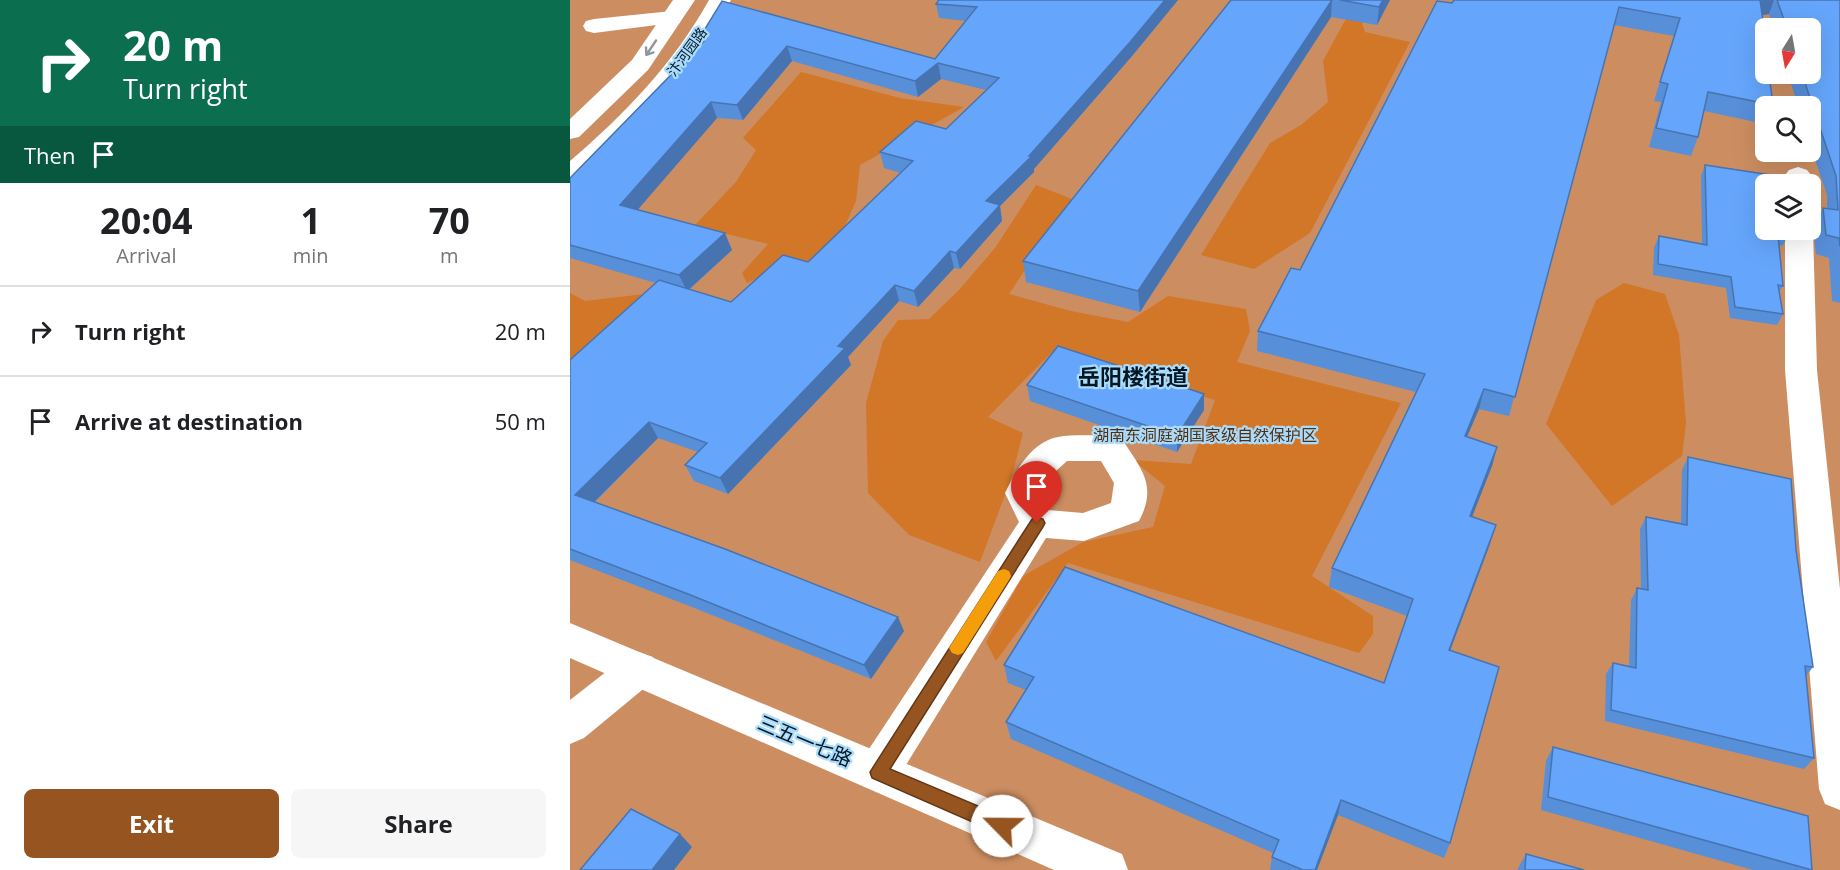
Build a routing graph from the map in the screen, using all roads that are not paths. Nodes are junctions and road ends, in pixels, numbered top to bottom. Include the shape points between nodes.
1 (720, 0) edge
2 (678, 8) edge
3 (594, 26) dead end
4 (570, 132) edge
5 (570, 174) edge
6 (1799, 240) edge
7 (1037, 523) dead end
8 (570, 640) edge
9 (639, 669) junction
10 (570, 725) edge
11 (878, 772) junction
12 (1840, 789) edge
13 (1106, 870) edge

1 - 5 main road, 汴河园路 via 667,79
2 - 3 main road
2 -> 4 main road, 汴河园路 via 640,65
6 - 12 main road via 1801,370
7 - 11 main road
8 - 9 main road, 三五一七路
9 - 10 main road
9 - 11 main road, 三五一七路
11 - 13 main road, 三五一七路

